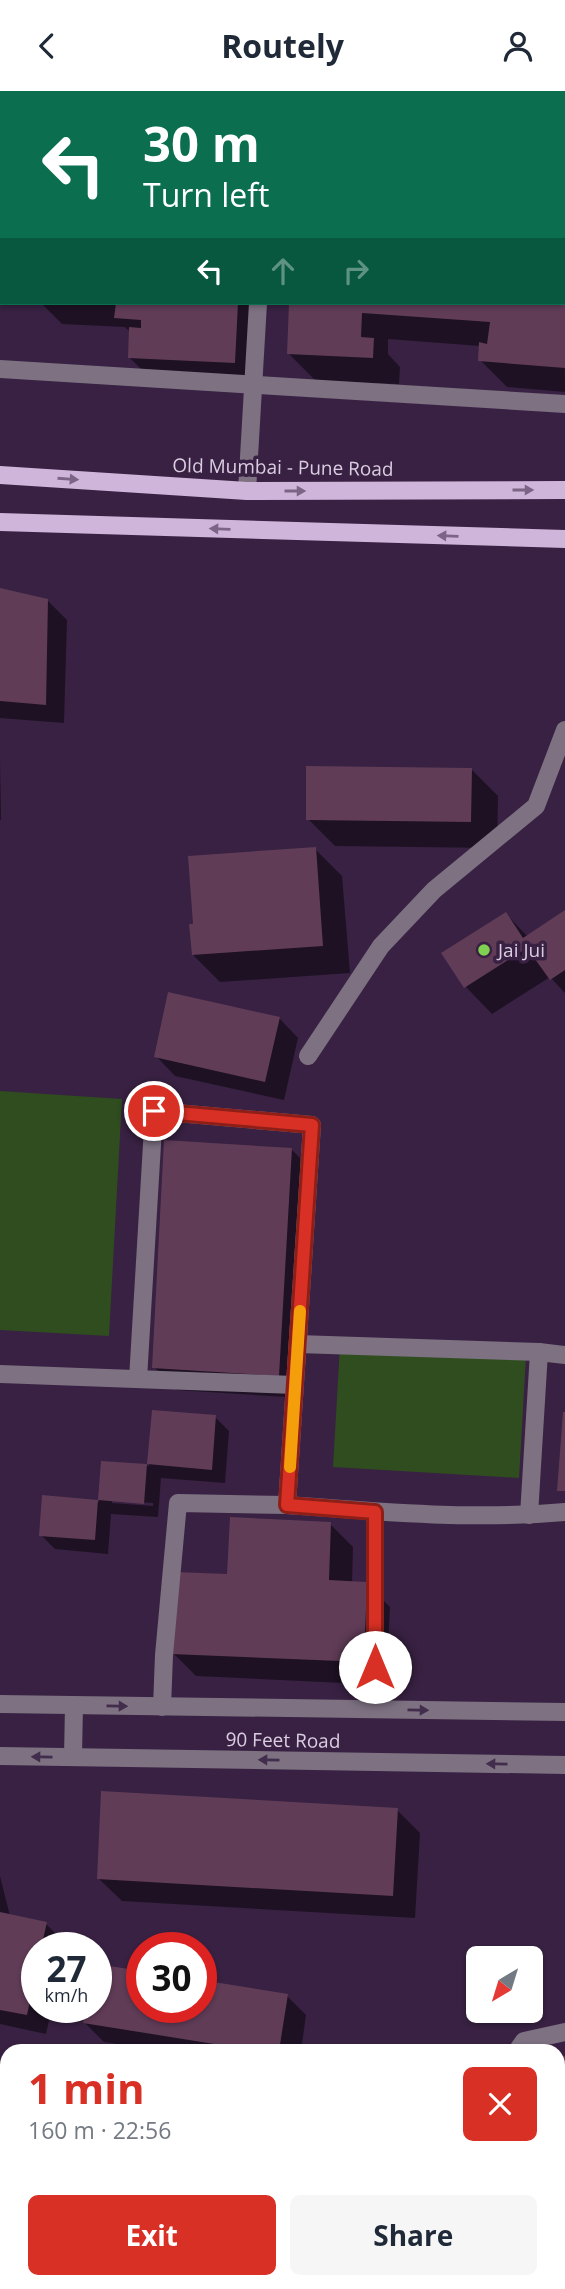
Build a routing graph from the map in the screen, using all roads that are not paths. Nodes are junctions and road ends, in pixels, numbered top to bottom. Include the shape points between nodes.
1 (258, 305) edge
2 (0, 369) edge
3 (253, 384) junction
4 (565, 404) edge
5 (0, 475) edge
6 (565, 490) edge
7 (247, 491) junction
8 (0, 522) edge
9 (565, 539) edge
10 (565, 730) edge
11 (308, 1056) dead end
12 (298, 1344) junction
13 (539, 1353) junction
14 (565, 1355) edge
15 (0, 1374) edge
16 (138, 1379) junction
17 (295, 1385) junction
18 (287, 1505) junction
19 (375, 1512) junction
20 (565, 1512) edge
21 (529, 1515) junction
22 (375, 1667) dead end
23 (0, 1704) edge
24 (74, 1706) junction
25 (162, 1707) junction
26 (565, 1712) edge
27 (0, 1756) edge
28 (73, 1757) junction
29 (565, 1765) edge
30 (565, 2032) edge
31 (522, 2044) edge

1 - 3 street
2 - 3 street
3 - 4 street
3 - 7 street
5 -> 7 main road, Old Mumbai - Pune Road
7 -> 6 main road, Old Mumbai - Pune Road
9 -> 8 main road
10 - 11 street via 536,806 433,890 381,946
12 - 13 street
12 - 16 street via 312,1125 154,1111
12 - 17 street
13 - 14 street
13 - 21 street
15 - 16 street
16 - 17 street
17 - 18 street
18 - 19 street
18 - 25 street via 178,1503
19 - 21 street
19 - 22 street
20 - 21 street
23 - 24 street, 90 Feet Road
24 -> 25 street, 90 Feet Road
24 - 28 street
25 -> 26 street, 90 Feet Road
28 -> 27 street, 90 Feet Road
29 -> 28 street, 90 Feet Road
30 - 31 street

